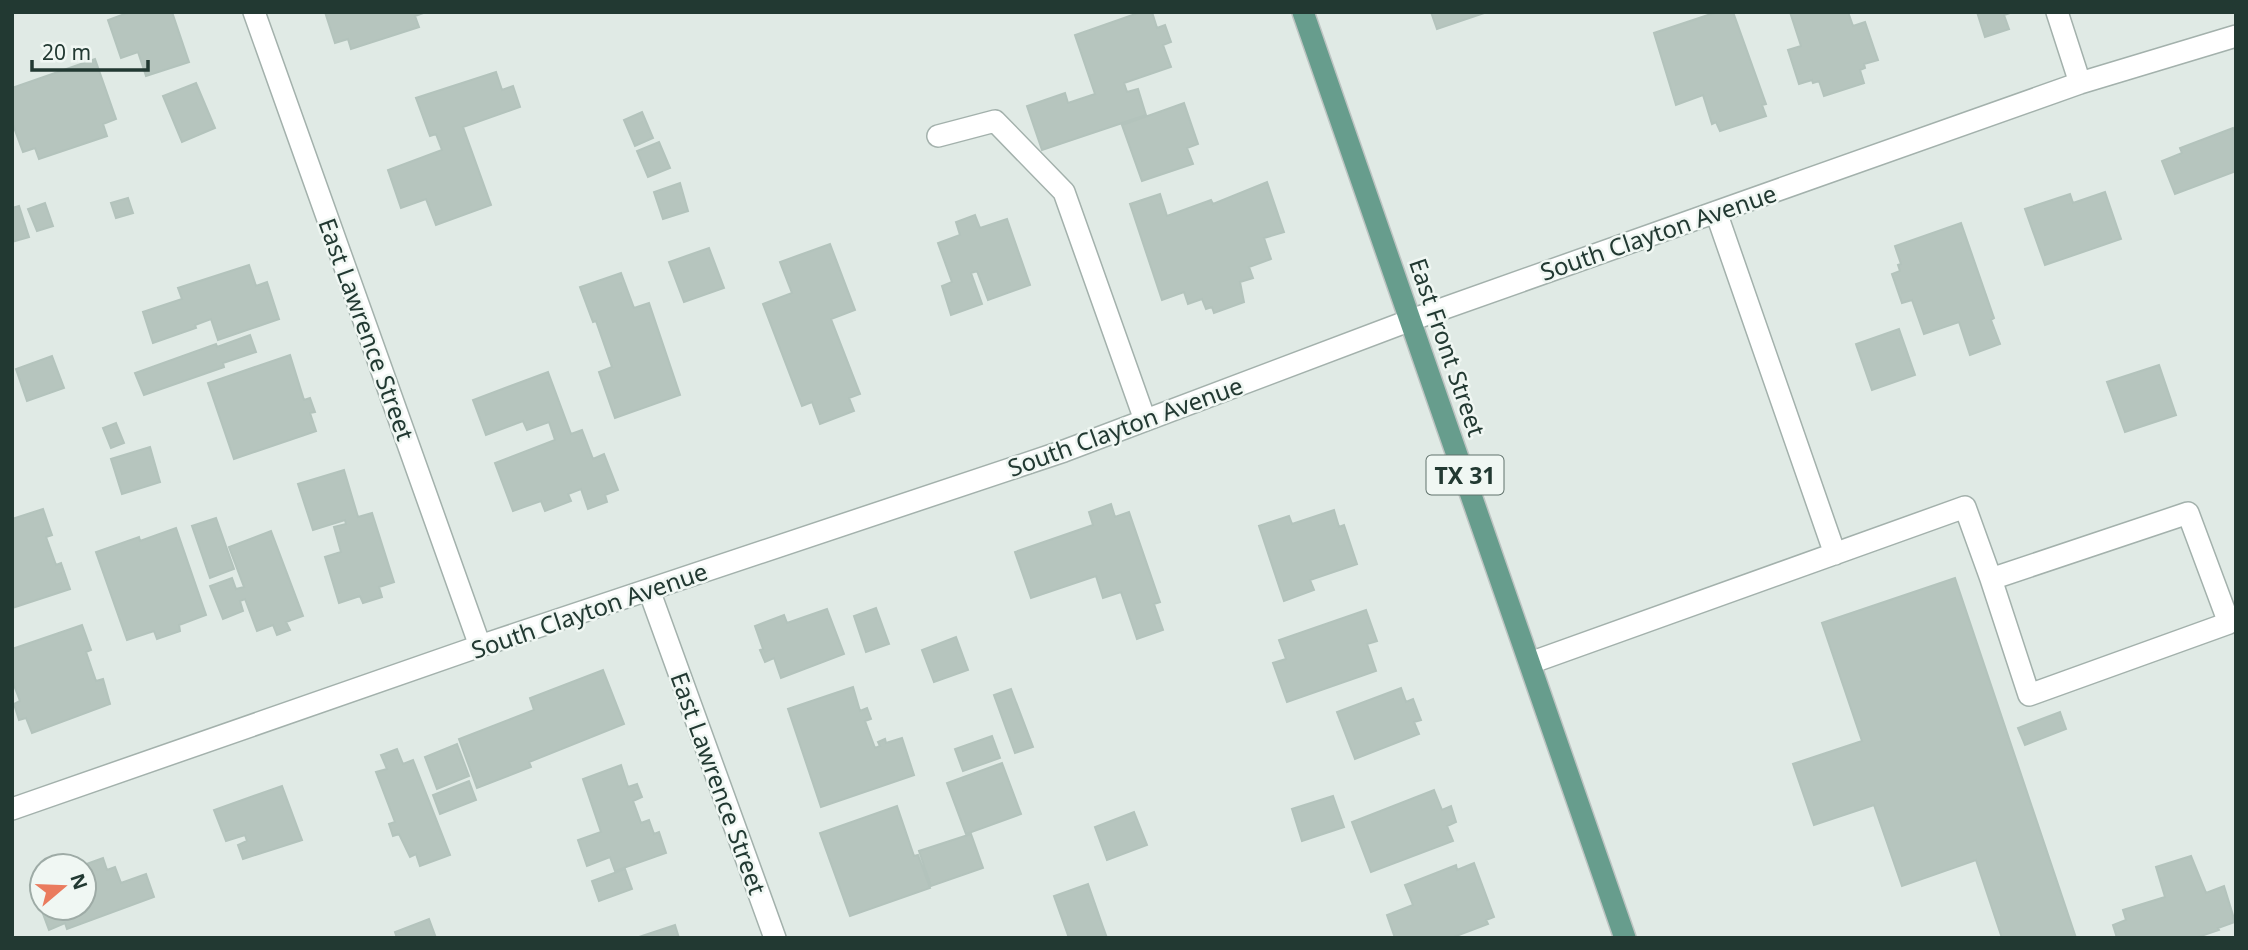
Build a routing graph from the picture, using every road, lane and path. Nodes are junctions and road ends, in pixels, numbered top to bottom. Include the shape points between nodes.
1 (254, 12) edge
2 (1303, 12) edge
3 (2057, 12) edge
4 (2236, 36) edge
5 (2080, 83) junction
6 (938, 136) dead end
7 (1716, 212) junction
8 (1411, 320) junction
9 (1145, 420) junction
10 (1835, 554) junction
11 (1991, 579) junction
12 (649, 590) junction
13 (481, 646) junction
14 (1530, 663) junction
15 (12, 810) edge
16 (775, 938) edge
17 (1625, 938) edge

1 - 13 street, East Lawrence Street
2 - 8 main road, East Front Street / TX 31
3 - 5 street
4 - 5 street, South Clayton Avenue
5 - 7 street, South Clayton Avenue
6 - 9 street via 995,121 1064,192
7 - 8 street, South Clayton Avenue
7 - 10 street
8 - 9 street, South Clayton Avenue
8 - 14 main road, East Front Street / TX 31
9 - 12 street, South Clayton Avenue
10 - 11 street via 1965,507
10 - 14 street
11 - 11 street via 2188,513 2229,623 2029,695
12 - 13 street, South Clayton Avenue
12 - 16 street, East Lawrence Street
13 - 15 street, South Clayton Avenue
14 - 17 main road, East Front Street / TX 31

